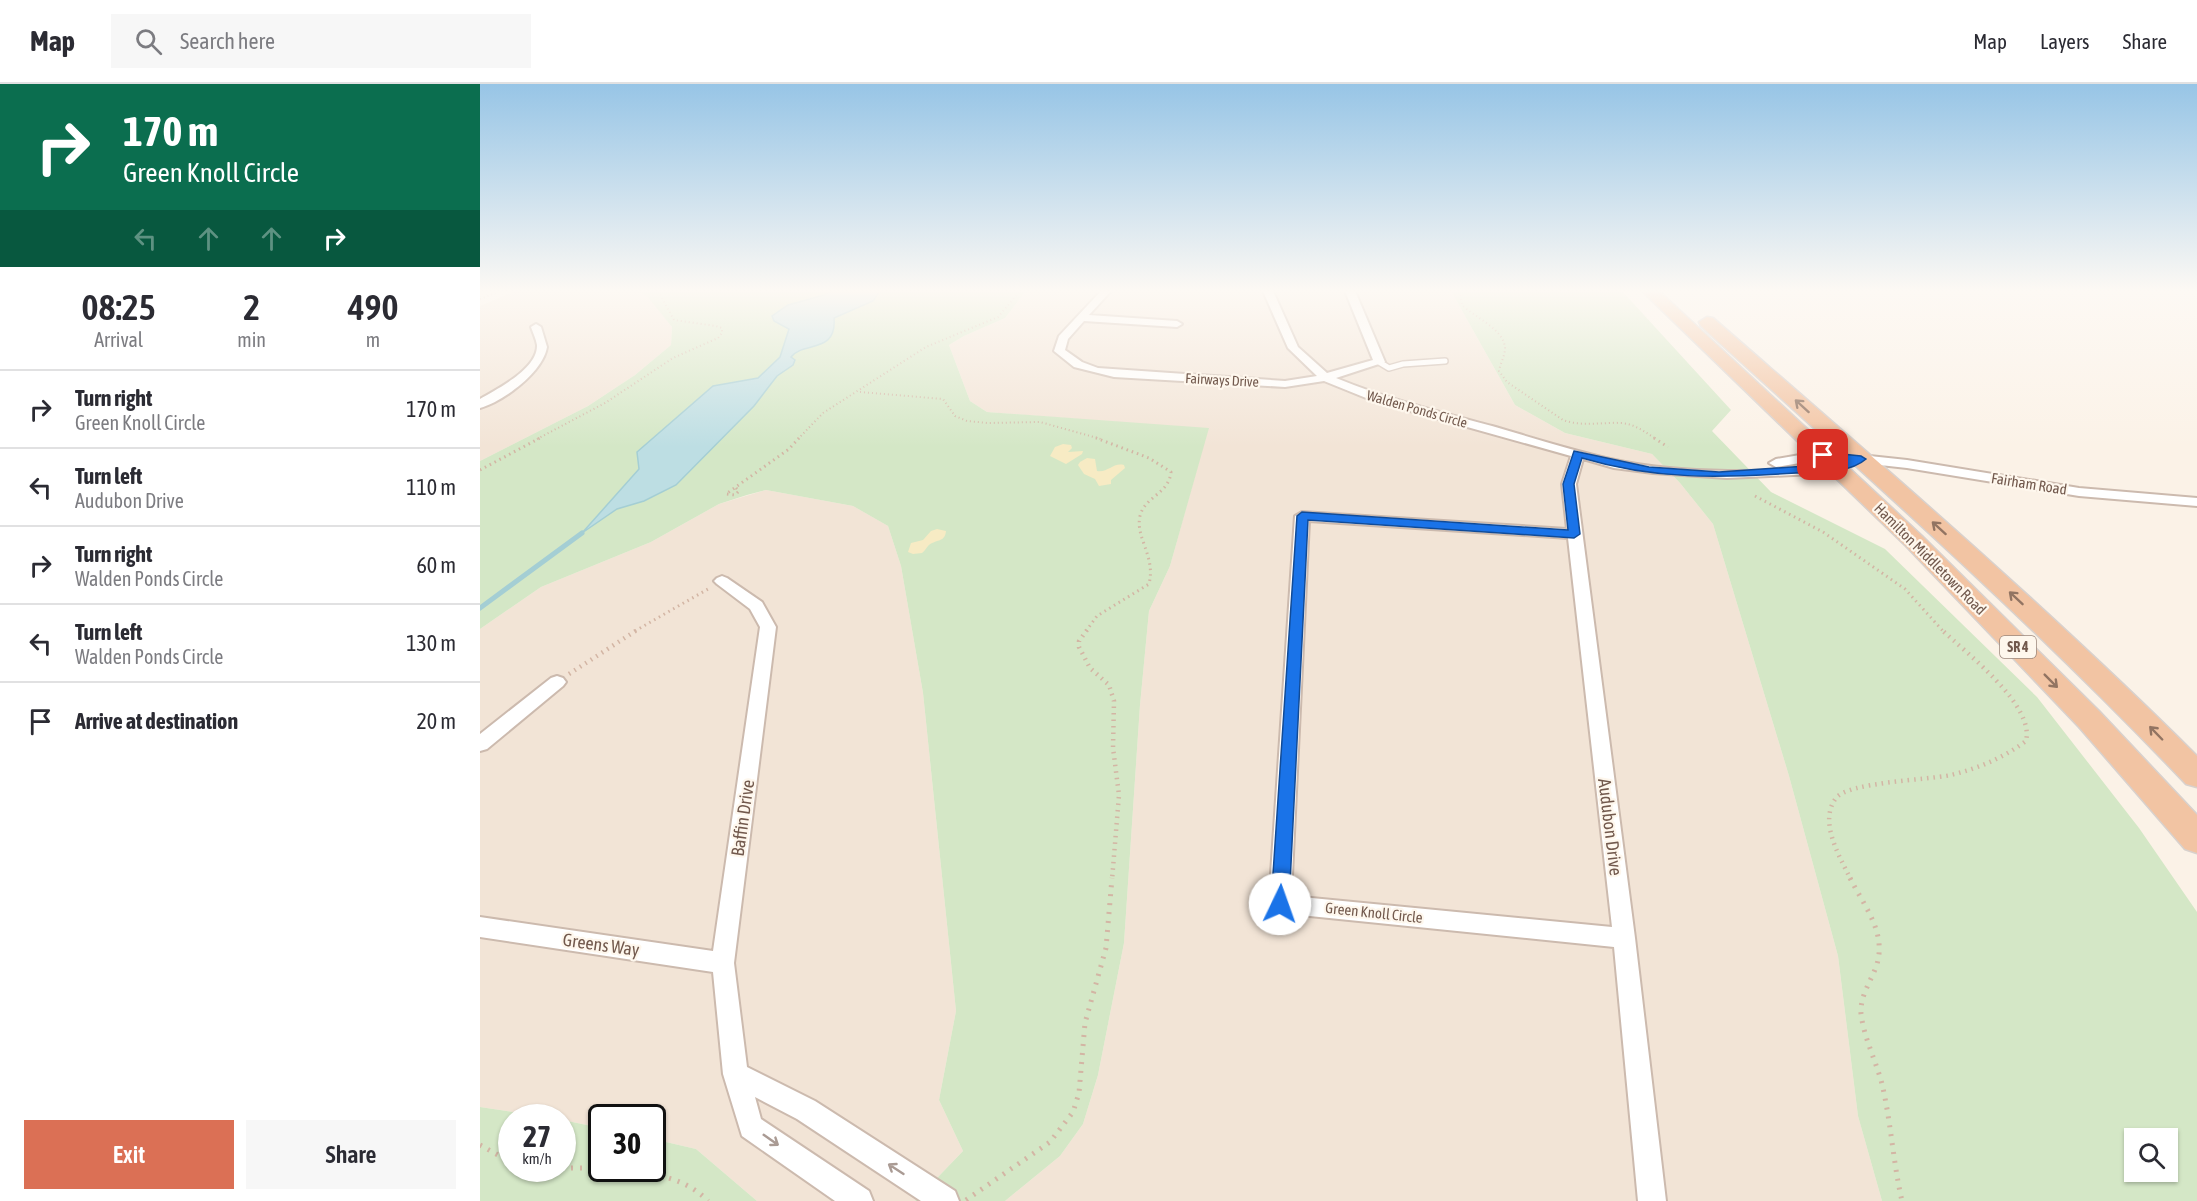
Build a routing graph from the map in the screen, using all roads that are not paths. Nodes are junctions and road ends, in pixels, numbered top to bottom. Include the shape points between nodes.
1 (541, 343) edge
2 (1061, 343) edge
3 (1291, 343) edge
4 (1371, 343) edge
5 (1708, 343) edge
6 (1724, 343) edge
7 (1445, 361) dead end
8 (1379, 363) junction
9 (1326, 378) junction
10 (480, 404) edge
11 (1578, 454) junction
12 (1840, 461) junction
13 (2197, 502) edge
14 (1574, 534) junction
15 (722, 581) road end
16 (558, 682) road end
17 (480, 744) edge
18 (2197, 775) edge
19 (2186, 811) edge
20 (2197, 839) edge
21 (480, 927) edge
22 (1624, 938) junction
23 (723, 963) junction
24 (735, 1074) junction
25 (859, 1201) edge
26 (945, 1201) edge
27 (1652, 1201) edge

1 - 10 street via 538,359 526,374
2 - 9 street, Fairways Drive via 1059,351 1069,362 1114,374 1285,384
3 - 9 street, Walden Ponds Circle
4 - 8 street
5 - 12 highway, Hamilton Middletown Road / SR 4
12 -> 6 highway, Hamilton Middletown Road / SR 4
7 - 8 lane via 1389,368
8 - 9 street
9 - 11 street, Walden Ponds Circle via 1375,398
11 - 12 street, Walden Ponds Circle via 1614,464 1683,474 1741,474
11 - 14 street, Audubon Drive via 1569,484
12 - 13 street, Fairham Road via 1906,464 2079,492
18 -> 12 highway, Hamilton Middletown Road / SR 4 via 2066,644
12 -> 19 highway, Hamilton Middletown Road / SR 4 via 2055,685
14 - 22 street, Audubon Drive
14 - 22 street, Green Knoll Circle via 1302,516 1280,904
15 - 23 street, Baffin Drive via 756,606 768,627
16 - 17 street
19 - 20 highway, Hamilton Middletown Road / SR 4
21 - 23 street, Greens Way
22 - 27 street, Audubon Drive
23 - 24 street, Baffin Drive
24 -> 25 street, Baffin Drive via 751,1127
26 -> 24 street via 806,1110

